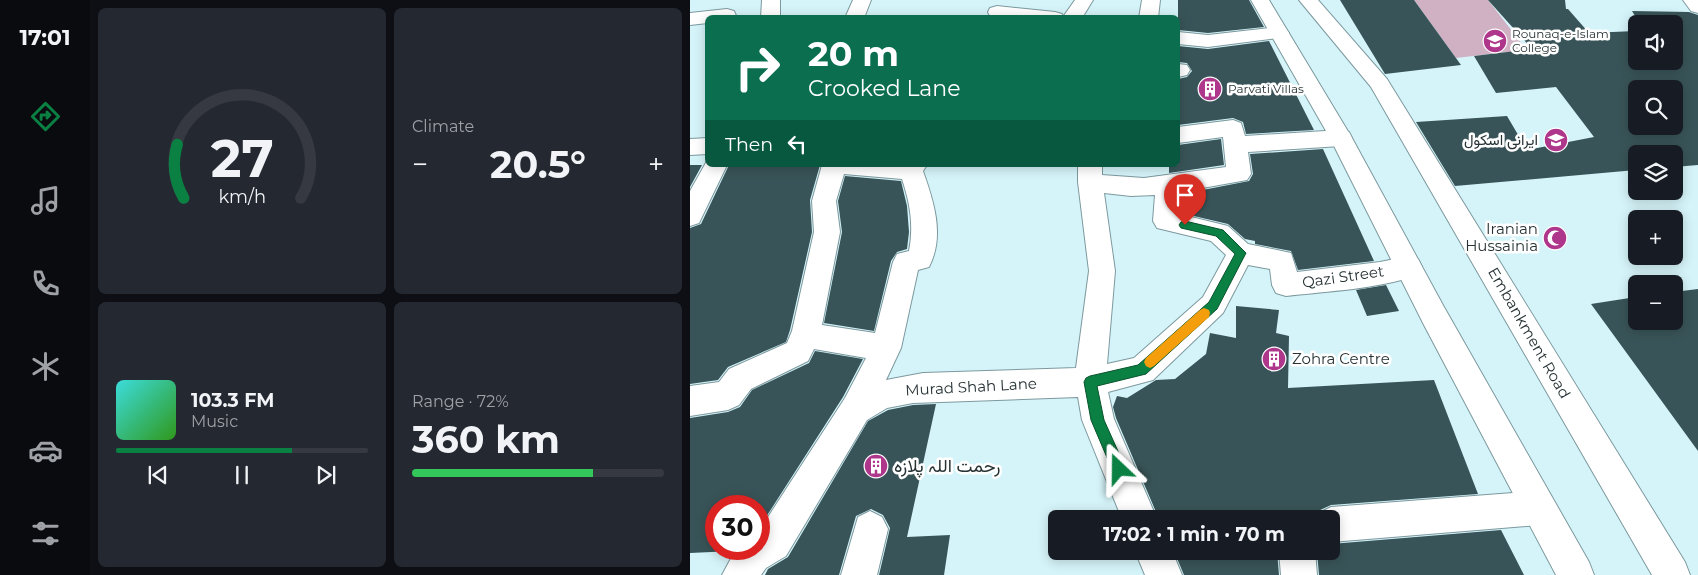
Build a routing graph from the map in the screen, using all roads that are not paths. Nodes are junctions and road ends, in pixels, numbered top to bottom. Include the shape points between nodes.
1 (771, 0) edge
2 (862, 0) edge
3 (1084, 0) edge
4 (1152, 0) edge
5 (1260, 0) edge
6 (1308, 0) edge
7 (1692, 0) edge
8 (1698, 7) edge
9 (999, 10) edge
10 (770, 15) edge
11 (855, 15) edge
12 (1034, 15) edge
13 (1074, 15) edge
14 (1149, 15) edge
15 (705, 17) edge
16 (690, 19) edge
17 (1279, 33) junction
18 (1180, 38) edge
19 (1180, 135) edge
20 (1341, 138) junction
21 (1235, 144) junction
22 (705, 146) edge
23 (690, 147) edge
24 (713, 167) edge
25 (833, 167) edge
26 (887, 167) edge
27 (913, 168) edge
28 (1090, 174) edge
29 (1168, 183) junction
30 (690, 216) edge
31 (1241, 253) junction
32 (1409, 267) junction
33 (806, 331) junction
34 (886, 348) junction
35 (1090, 382) junction
36 (690, 401) edge
37 (856, 409) junction
38 (1538, 508) junction
39 (1136, 510) edge
40 (1340, 524) edge
41 (870, 529) dead end
42 (1157, 560) edge
43 (1298, 560) edge
44 (740, 575) edge
45 (859, 575) edge
46 (1164, 575) edge
47 (1300, 575) edge
48 (1576, 575) edge
49 (1672, 575) edge

1 - 10 street
2 - 11 street
3 - 13 street
4 - 14 street
5 - 17 street
6 - 49 street, Embankment Road via 1380,84
7 - 8 street
9 - 12 street
15 - 16 street
17 - 18 street via 1208,41
17 - 20 street
19 - 21 street via 1233,128
20 - 21 street
20 - 32 street
21 - 29 street via 1239,174
22 - 23 street
24 - 30 street
25 - 33 street via 824,201 827,232
26 - 27 street
27 - 34 street via 924,206 925,238 920,260 906,262
28 - 29 street via 1143,187
28 - 35 street via 1102,271
29 - 31 street via 1166,221 1219,233
31 - 32 street, Qazi Street via 1282,260 1286,285
31 - 35 street, Murad Shah Lane via 1213,306 1142,370
32 - 38 street
33 - 34 street via 816,336
33 - 36 street via 798,352 740,379 728,395
34 - 37 street
35 - 37 street, Murad Shah Lane via 923,387 874,397
35 - 39 street via 1098,420
37 - 44 street via 772,543 753,555
38 - 40 street
38 - 48 street
41 - 45 street
42 - 46 street
43 - 47 street

